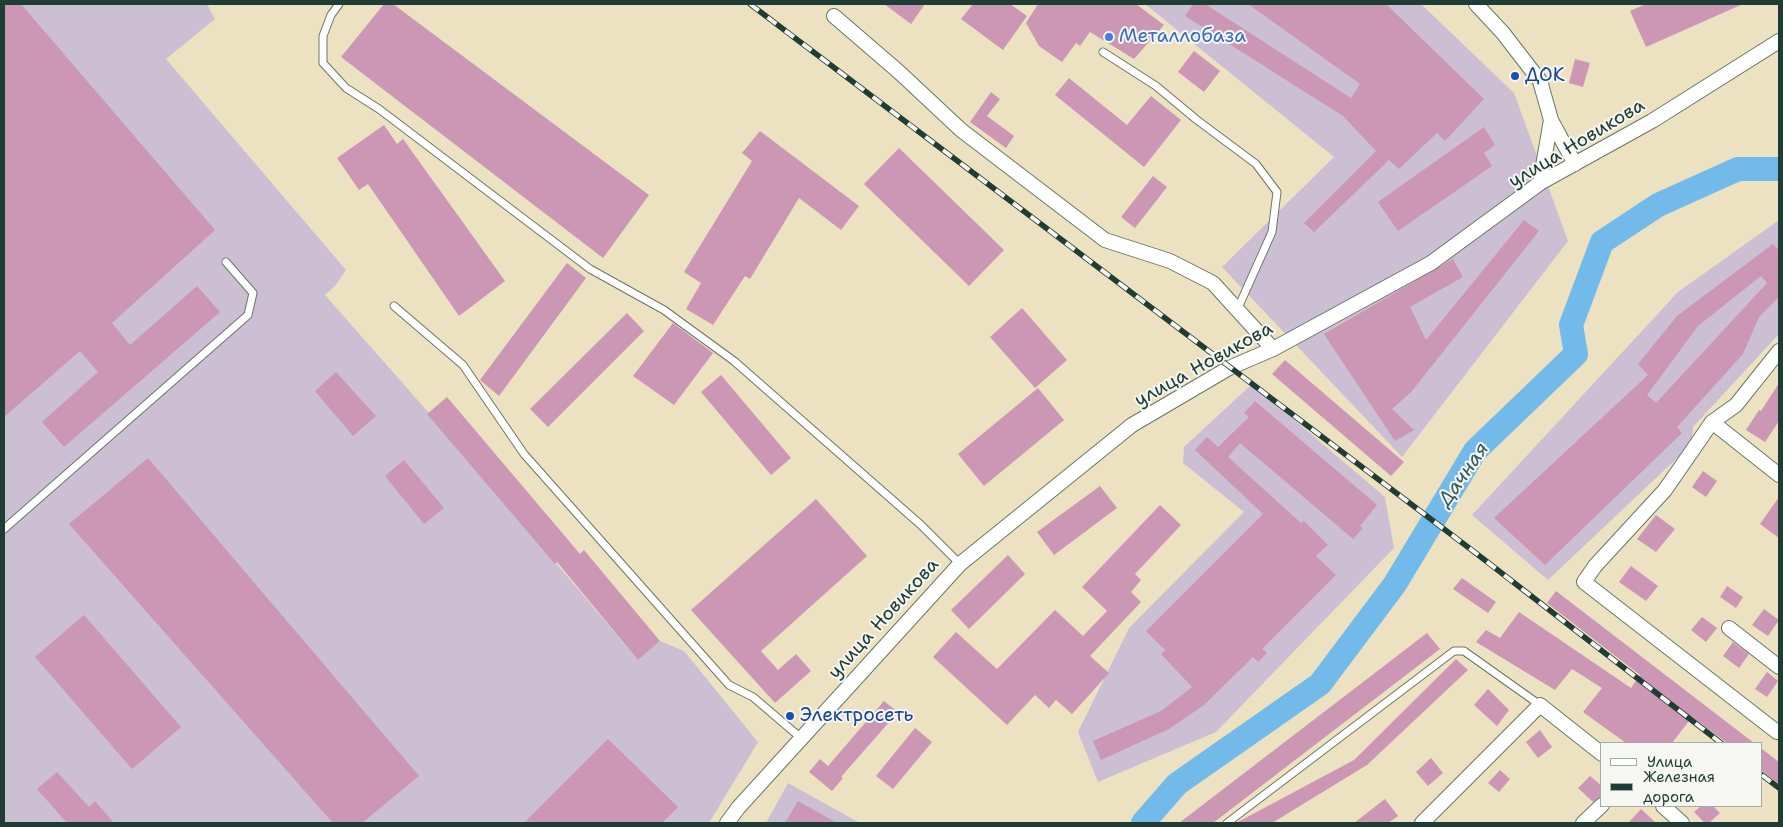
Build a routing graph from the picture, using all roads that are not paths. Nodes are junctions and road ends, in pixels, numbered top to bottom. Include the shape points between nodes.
1 (339, 4) edge
2 (1476, 4) edge
3 (834, 16) dead end
4 (1779, 42) edge
5 (1103, 52) dead end
6 (1551, 120) junction
7 (1575, 164) junction
8 (1540, 183) junction
9 (226, 262) dead end
10 (394, 306) dead end
11 (1273, 349) junction
12 (1779, 351) edge
13 (1712, 422) junction
14 (1779, 475) edge
15 (4, 529) edge
16 (960, 564) junction
17 (1729, 628) dead end
18 (1779, 667) edge
19 (1540, 705) junction
20 (1779, 732) edge
21 (801, 738) junction
22 (1600, 752) edge
23 (1600, 807) edge
24 (1664, 807) edge
25 (727, 823) edge
26 (1227, 823) edge
27 (1422, 823) edge
28 (1583, 823) edge
29 (1682, 823) edge

1 - 16 lane via 323,36 323,63 346,88 379,109 590,269 664,310 734,361 921,525
2 - 6 street via 1540,81
3 - 11 street via 961,130 1105,240 1170,261 1213,283
4 - 7 street, улица Новикова via 1652,121
5 - 11 lane via 1156,86 1256,164 1277,192 1272,232 1238,308
6 - 7 street
6 - 8 street
7 - 8 street, улица Новикова
8 - 11 street, улица Новикова via 1430,263
9 - 15 lane via 253,294 248,315
10 - 21 lane via 463,365 524,454 729,685 752,697
11 - 16 street, улица Новикова via 1229,368 1132,426
12 - 13 street via 1736,405
13 - 14 street
13 - 20 street via 1665,490 1594,566 1584,582
16 - 21 street, улица Новикова
17 - 18 street
19 - 22 street
19 - 26 lane via 1464,651 1454,651
19 - 27 street
21 - 25 street, улица Новикова
23 - 28 street
24 - 29 street

